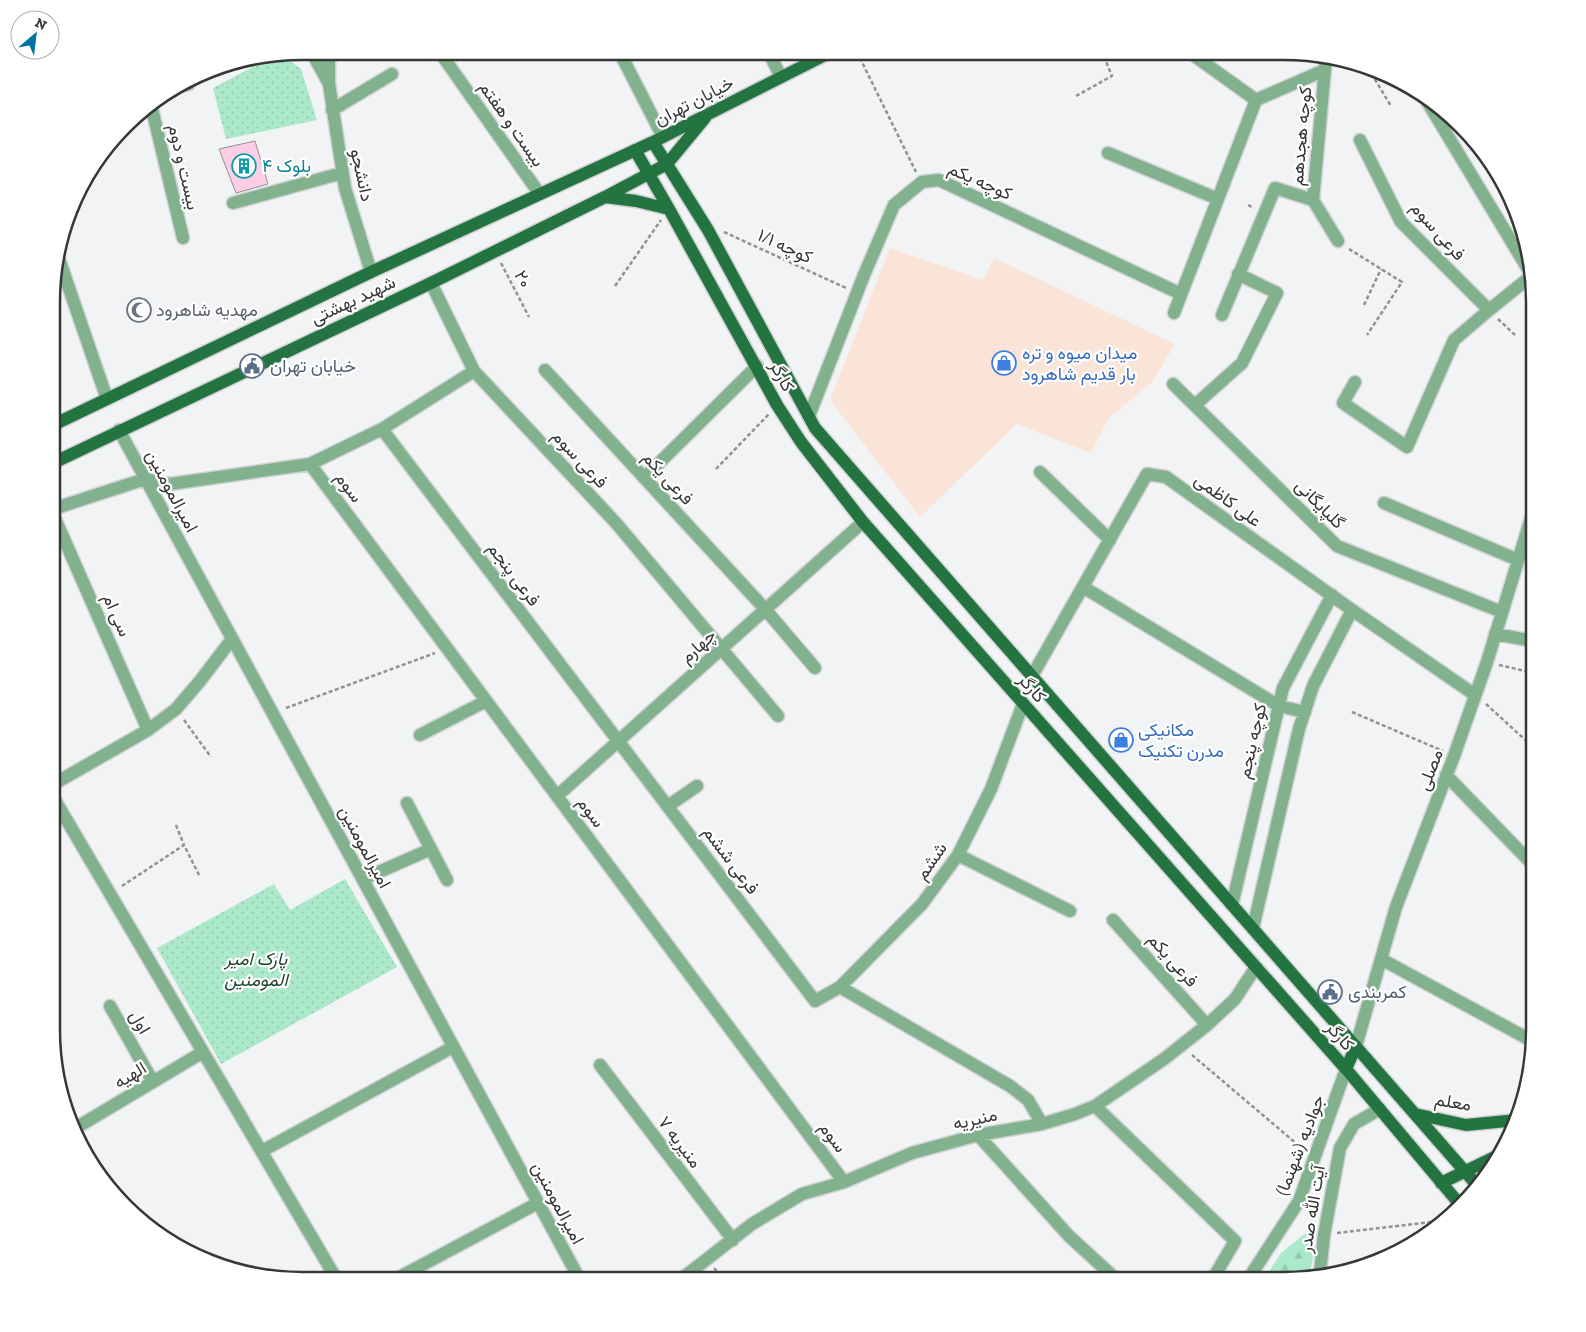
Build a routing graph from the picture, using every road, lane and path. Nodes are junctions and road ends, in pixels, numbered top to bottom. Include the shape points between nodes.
1 (316, 60) edge
2 (329, 60) edge
3 (445, 60) edge
4 (623, 60) edge
5 (772, 60) edge
6 (815, 60) edge
7 (861, 60) edge
8 (1105, 60) edge
9 (1200, 60) edge
10 (1326, 64) edge
11 (392, 74) dead end
12 (781, 77) junction
13 (1373, 77) edge
14 (329, 84) junction
15 (1076, 96) dead end
16 (1256, 100) junction
17 (1390, 106) dead end
18 (332, 110) junction
19 (153, 112) edge
20 (1433, 112) edge
21 (709, 114) junction
22 (658, 139) junction
23 (1360, 140) dead end
24 (635, 150) junction
25 (1108, 152) dead end
26 (666, 164) junction
27 (342, 173) junction
28 (649, 174) junction
29 (922, 182) junction
30 (539, 193) junction
31 (606, 197) junction
32 (1218, 199) junction
33 (1313, 200) junction
34 (234, 203) dead end
35 (669, 209) junction
36 (702, 222) junction
37 (183, 238) dead end
38 (1338, 241) joint
39 (495, 252) junction
40 (1522, 258) edge
41 (62, 269) edge
42 (1381, 269) junction
43 (371, 272) junction
44 (1238, 274) junction
45 (1525, 281) edge
46 (431, 283) junction
47 (615, 286) dead end
48 (857, 293) junction
49 (1181, 294) junction
50 (1364, 305) dead end
51 (1489, 310) junction
52 (1174, 313) dead end
53 (1222, 315) dead end
54 (529, 317) dead end
55 (1367, 335) dead end
56 (1515, 335) dead end
57 (757, 366) junction
58 (545, 370) dead end
59 (474, 371) junction
60 (1355, 382) dead end
61 (1173, 384) dead end
62 (107, 399) junction
63 (777, 405) junction
64 (1195, 405) junction
65 (809, 416) junction
66 (60, 422) edge
67 (382, 428) junction
68 (119, 430) junction
69 (60, 460) edge
70 (310, 464) junction
71 (716, 469) dead end
72 (1040, 472) dead end
73 (644, 478) junction
74 (146, 479) junction
75 (1384, 503) dead end
76 (60, 507) edge
77 (863, 522) junction
78 (60, 530) edge
79 (1526, 535) edge
80 (1110, 540) junction
81 (1518, 560) junction
82 (1083, 587) junction
83 (1332, 595) junction
84 (765, 609) junction
85 (1352, 610) junction
86 (1502, 612) junction
87 (1495, 634) junction
88 (232, 639) junction
89 (1526, 640) edge
90 (447, 649) junction
91 (721, 649) junction
92 (1487, 662) junction
93 (815, 668) dead end
94 (1526, 671) edge
95 (1032, 676) junction
96 (1475, 695) junction
97 (486, 701) junction
98 (1023, 704) junction
99 (1279, 706) junction
100 (176, 709) junction
101 (1305, 712) junction
102 (1352, 712) dead end
103 (273, 713) junction
104 (778, 716) dead end
105 (148, 730) junction
106 (420, 736) dead end
107 (618, 741) junction
108 (1526, 741) edge
109 (1454, 756) junction
110 (211, 757) dead end
111 (1446, 775) junction
112 (60, 781) edge
113 (697, 786) dead end
114 (557, 796) junction
115 (407, 803) dead end
116 (668, 806) junction
117 (60, 809) edge
118 (176, 825) dead end
119 (184, 845) junction
120 (431, 849) junction
121 (958, 855) junction
122 (1526, 858) edge
123 (200, 877) dead end
124 (363, 880) junction
125 (448, 880) dead end
126 (110, 893) junction
127 (1232, 904) junction
128 (1070, 911) dead end
129 (1113, 920) dead end
130 (1253, 928) junction
131 (1381, 959) junction
132 (1256, 967) junction
133 (840, 987) junction
134 (815, 1001) joint
135 (110, 1006) dead end
136 (1207, 1025) junction
137 (1526, 1037) edge
138 (1182, 1046) junction
139 (1356, 1046) junction
140 (453, 1047) junction
141 (204, 1052) junction
142 (600, 1065) dead end
143 (1346, 1069) junction
144 (154, 1082) junction
145 (1095, 1106) junction
146 (1380, 1109) junction
147 (1415, 1114) junction
148 (1508, 1121) edge
149 (1042, 1124) junction
150 (80, 1126) edge
151 (978, 1135) junction
152 (262, 1151) junction
153 (1314, 1159) junction
154 (1487, 1161) edge
155 (1465, 1171) junction
156 (1473, 1181) edge
157 (844, 1182) junction
158 (1441, 1183) junction
159 (1456, 1200) edge
160 (538, 1203) junction
161 (1431, 1222) edge
162 (1324, 1235) junction
163 (733, 1240) junction
164 (1321, 1269) edge
165 (333, 1272) edge
166 (409, 1272) edge
167 (576, 1272) edge
168 (691, 1272) edge
169 (1108, 1272) edge
170 (1220, 1272) edge
171 (1253, 1272) edge

1 - 14 street, دانشجو
2 - 14 street, دانشجو
3 - 30 street, بیست و هفتم
4 - 22 street
5 - 12 street
6 - 12 main road, خیابان تهران
7 - 29 path
8 - 15 path via 1112,76
9 - 16 street
10 - 16 street
10 - 33 street, کوچه هجدهم
11 - 18 street
12 - 21 main road, خیابان تهران
13 - 17 path
14 - 18 street, دانشجو
16 - 32 street
18 - 27 street, دانشجو
19 - 37 street, بیست و دوم
20 - 40 street
21 - 22 main road, خیابان تهران
21 - 26 main road, شهید بهشتی
22 - 24 main road, شهید بهشتی
22 - 26 main road, کارگر
23 - 51 street, فرعی سوم via 1401,222
24 - 28 main road, کارگر
24 - 30 main road, شهید بهشتی
25 - 32 street
26 - 28 main road, شهید بهشتی
26 - 36 main road, کارگر
27 - 34 street
27 - 43 street, دانشجو
28 - 31 main road, شهید بهشتی
28 - 35 main road, کارگر
29 - 48 street, کوچه یکم via 894,205
29 - 49 street, کوچه یکم via 939,180
30 - 43 main road, شهید بهشتی
31 - 35 main road
31 - 39 main road, شهید بهشتی
32 - 49 street
33 - 38 street, کوچه هجدهم
33 - 44 street via 1275,188
35 - 47 path
35 - 57 main road, کارگر
36 - 48 path, کوچه ۱/۱
36 - 65 main road, کارگر
38 - 42 path
39 - 46 main road, شهید بهشتی
39 - 54 path, ۲۰
41 - 62 street
42 - 50 path
42 - 55 path via 1402,282
43 - 62 main road, شهید بهشتی
44 - 53 street
44 - 64 street via 1277,293 1242,363
45 - 51 street
46 - 59 street, فرعی سوم
46 - 68 main road, شهید بهشتی
48 - 65 street, کوچه یکم
49 - 52 street
51 - 56 path
51 - 60 street via 1454,340 1407,447 1343,403
57 - 63 main road, کارگر
57 - 73 street
58 - 73 street, فرعی یکم
59 - 67 street
59 - 91 street, فرعی سوم via 616,523
61 - 64 street, گلپایگانی
62 - 66 main road, شهید بهشتی
63 - 71 path
63 - 77 main road, کارگر via 801,442
64 - 86 street, گلپایگانی via 1337,546
65 - 95 main road, کارگر via 822,435
67 - 70 street
67 - 107 street, فرعی پنجم
68 - 69 main road, شهید بهشتی
68 - 74 street, امیرالمومنین
70 - 74 street via 170,484
70 - 90 street, سوم
72 - 80 street
73 - 84 street, فرعی یکم
74 - 76 street
74 - 88 street, امیرالمومنین
75 - 81 street
77 - 84 street, چهارم
77 - 98 main road, کارگر
78 - 105 street, سی ام
79 - 81 street, مصلی
80 - 82 street, علی کاظمی
80 - 83 street, علی کاظمی via 1147,474 1166,476
81 - 86 street, مصلی
82 - 95 street, علی کاظمی
82 - 99 street
83 - 85 street, علی کاظمی
83 - 99 street, کوچه پنجم via 1283,688
84 - 91 street, چهارم
84 - 93 street, فرعی یکم
85 - 96 street, علی کاظمی
85 - 101 street via 1313,686
86 - 87 street, مصلی
87 - 89 street
87 - 92 street, مصلی
88 - 100 street
88 - 103 street, امیرالمومنین
90 - 97 street, سوم
90 - 103 path
91 - 104 street, فرعی سوم
91 - 107 street, چهارم
92 - 94 path
92 - 96 street, مصلی
95 - 127 main road, کارگر
96 - 108 path
96 - 109 street, مصلی
97 - 106 street
97 - 114 street, سوم
98 - 121 street, ششم via 991,789
98 - 132 main road, کارگر
99 - 101 street
99 - 127 street, کوچه پنجم
100 - 105 street
100 - 110 path
101 - 130 street
102 - 109 path
103 - 124 street, امیرالمومنین
105 - 112 street
107 - 114 street, چهارم
107 - 116 street, فرعی ششم
109 - 111 street, مصلی
111 - 122 street
111 - 131 street, مصلی via 1396,907
113 - 116 street
114 - 157 street, سوم
115 - 120 street
116 - 134 street, فرعی ششم
117 - 126 street
118 - 119 path
119 - 123 path
119 - 126 path
120 - 124 street
120 - 125 street
121 - 128 street
121 - 133 street, ششم via 922,904
124 - 140 street, امیرالمومنین
126 - 141 street
127 - 130 main road, کارگر
129 - 136 street, فرعی یکم
130 - 139 main road, کارگر
131 - 137 street
131 - 139 street, مصلی
132 - 136 street, منیریه via 1235,999
132 - 143 main road, کارگر
133 - 134 street, ششم
133 - 149 street via 1010,1086 1028,1100
135 - 144 street, اول
136 - 138 street, منیریه
138 - 145 street, منیریه
138 - 153 path
139 - 143 main road
139 - 147 main road, کارگر
140 - 152 street
140 - 160 street, امیرالمومنین
141 - 144 street, الهیه
141 - 152 street
142 - 163 street, منیریه ۷
143 - 146 main road, کارگر
143 - 153 street, جوادیه (شهنما)
144 - 150 street, الهیه
145 - 149 street, منیریه
145 - 170 street via 1235,1242
146 - 158 main road, کارگر
146 - 162 street, آیت الله صدر via 1354,1124 1340,1148
147 - 148 main road, معلم via 1466,1125
147 - 155 main road, کارگر
149 - 151 street, منیریه
151 - 157 street, منیریه via 912,1153
151 - 169 street via 1070,1236
152 - 165 street
153 - 171 street, جوادیه (شهنما) via 1299,1201
154 - 155 main road
155 - 156 main road, کارگر
155 - 158 main road
157 - 163 street, منیریه via 802,1194 752,1224
158 - 159 main road, کارگر
160 - 166 street
160 - 167 street, امیرالمومنین
161 - 162 path
162 - 164 street, آیت الله صدر
163 - 168 street, منیریه

